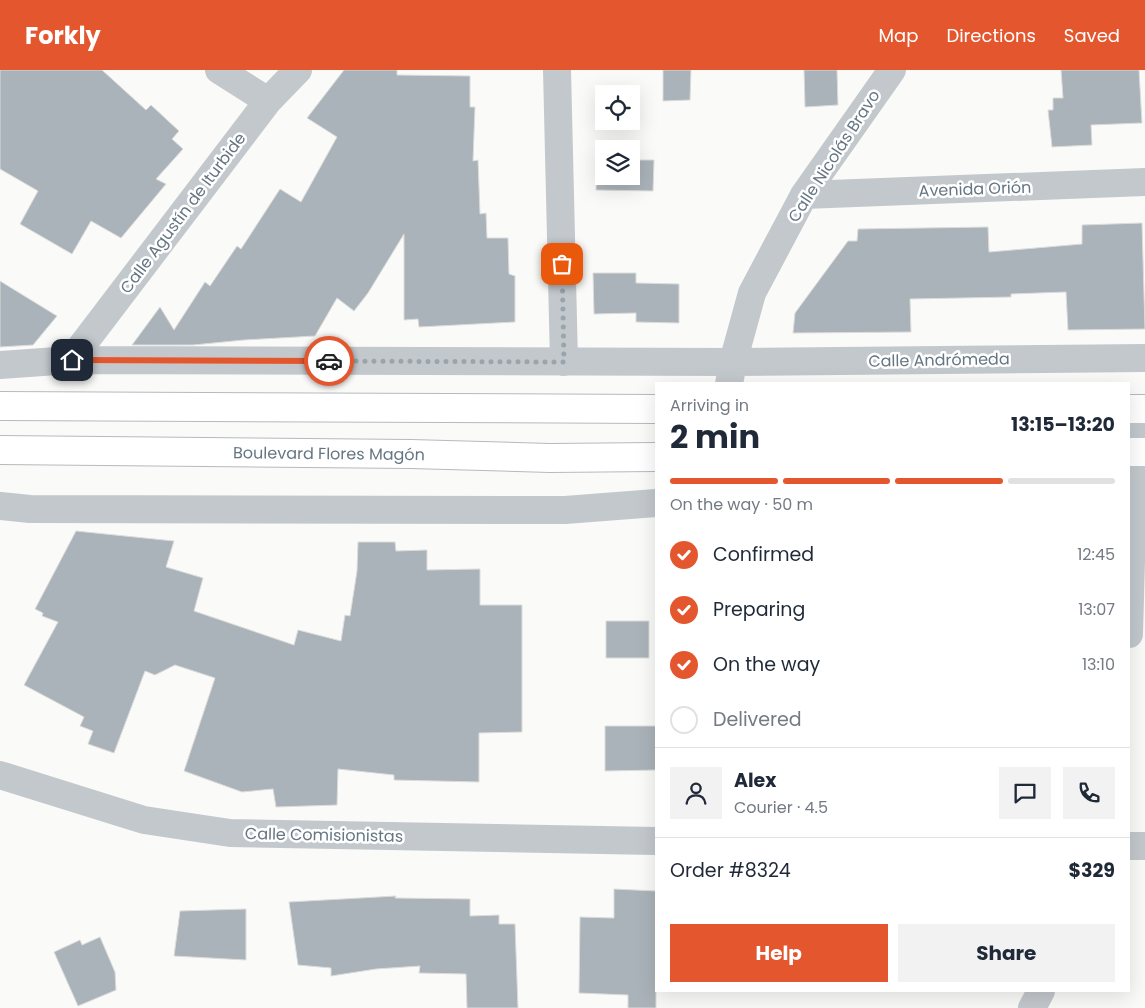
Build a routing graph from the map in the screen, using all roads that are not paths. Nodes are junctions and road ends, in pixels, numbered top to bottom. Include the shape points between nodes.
1 (219, 70) edge
2 (298, 70) edge
3 (557, 70) edge
4 (892, 70) edge
5 (268, 100) junction
6 (1145, 182) edge
7 (804, 195) junction
8 (1145, 358) edge
9 (72, 360) junction
10 (564, 362) junction
11 (0, 365) edge
12 (731, 373) edge
13 (0, 406) edge
14 (655, 409) edge
15 (1130, 410) edge
16 (1145, 410) edge
17 (1145, 424) edge
18 (0, 450) edge
19 (1136, 452) edge
20 (655, 457) edge
21 (655, 503) edge
22 (0, 506) edge
23 (1139, 511) edge
24 (1130, 622) edge
25 (0, 775) edge
26 (655, 841) edge
27 (1130, 846) edge
28 (1145, 846) edge
29 (1040, 992) edge
30 (1032, 1008) edge

1 - 5 street
2 - 5 street, Calle Agustín de Iturbide
3 - 10 street
4 - 7 street, Calle Nicolás Bravo
5 - 9 street, Calle Agustín de Iturbide
6 - 7 street, Avenida Orión
7 - 12 street, Calle Nicolás Bravo via 752,293
8 - 12 street, Calle Andrómeda
9 - 10 street, Calle Andrómeda
9 - 11 street, Calle Andrómeda
10 - 12 street, Calle Andrómeda
13 - 14 main road
15 - 16 main road
17 - 19 street
18 - 20 main road, Boulevard Flores Magón
19 - 23 street
21 - 22 street via 565,510 30,509
23 - 24 street
25 - 26 street, Calle Comisionistas via 144,820 230,833
27 - 28 street
29 - 30 street

